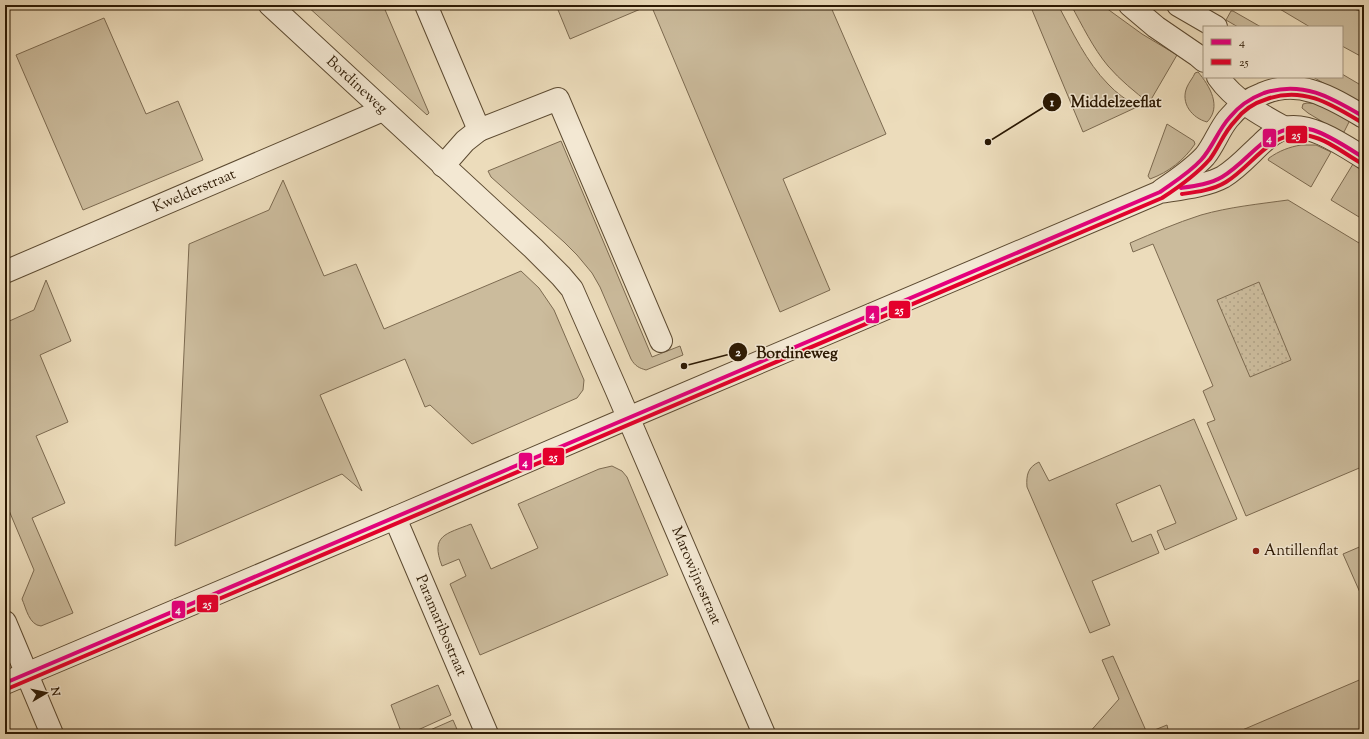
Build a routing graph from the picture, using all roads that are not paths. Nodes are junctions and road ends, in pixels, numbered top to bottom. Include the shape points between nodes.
1 (270, 5) edge
2 (426, 5) edge
3 (1130, 5) edge
4 (1178, 5) edge
5 (1214, 26) edge
6 (1203, 60) edge
7 (1219, 78) edge
8 (1268, 83) edge
9 (1244, 103) junction
10 (383, 110) junction
11 (1364, 116) edge
12 (479, 130) junction
13 (1278, 132) junction
14 (1364, 158) edge
15 (443, 166) junction
16 (1160, 192) junction
17 (5, 272) edge
18 (661, 341) dead end
19 (628, 418) junction
20 (395, 518) junction
21 (5, 622) edge
22 (27, 673) junction
23 (5, 682) edge
24 (52, 734) edge
25 (487, 734) edge
26 (764, 734) edge

1 - 10 street, Bordineweg
2 - 12 street
3 - 6 street
4 - 5 street
7 - 9 street
8 - 9 street
8 - 11 street via 1303,88 1330,97
8 - 13 street
9 - 13 street via 1264,117
9 - 16 street via 1227,120 1206,155
10 - 15 street, Bordineweg
10 - 17 street, Kwelderstraat
12 - 15 street via 465,141
12 - 18 street via 558,99
13 - 14 street via 1298,128 1313,130
13 - 16 street via 1236,169 1221,178 1196,186
15 - 19 street, Bordineweg via 533,248 572,289
16 - 19 street
19 - 20 street
19 - 26 street, Marowijnestraat
20 - 22 street
20 - 25 street, Paramaribostraat
21 - 22 street
22 - 23 street
22 - 24 street

